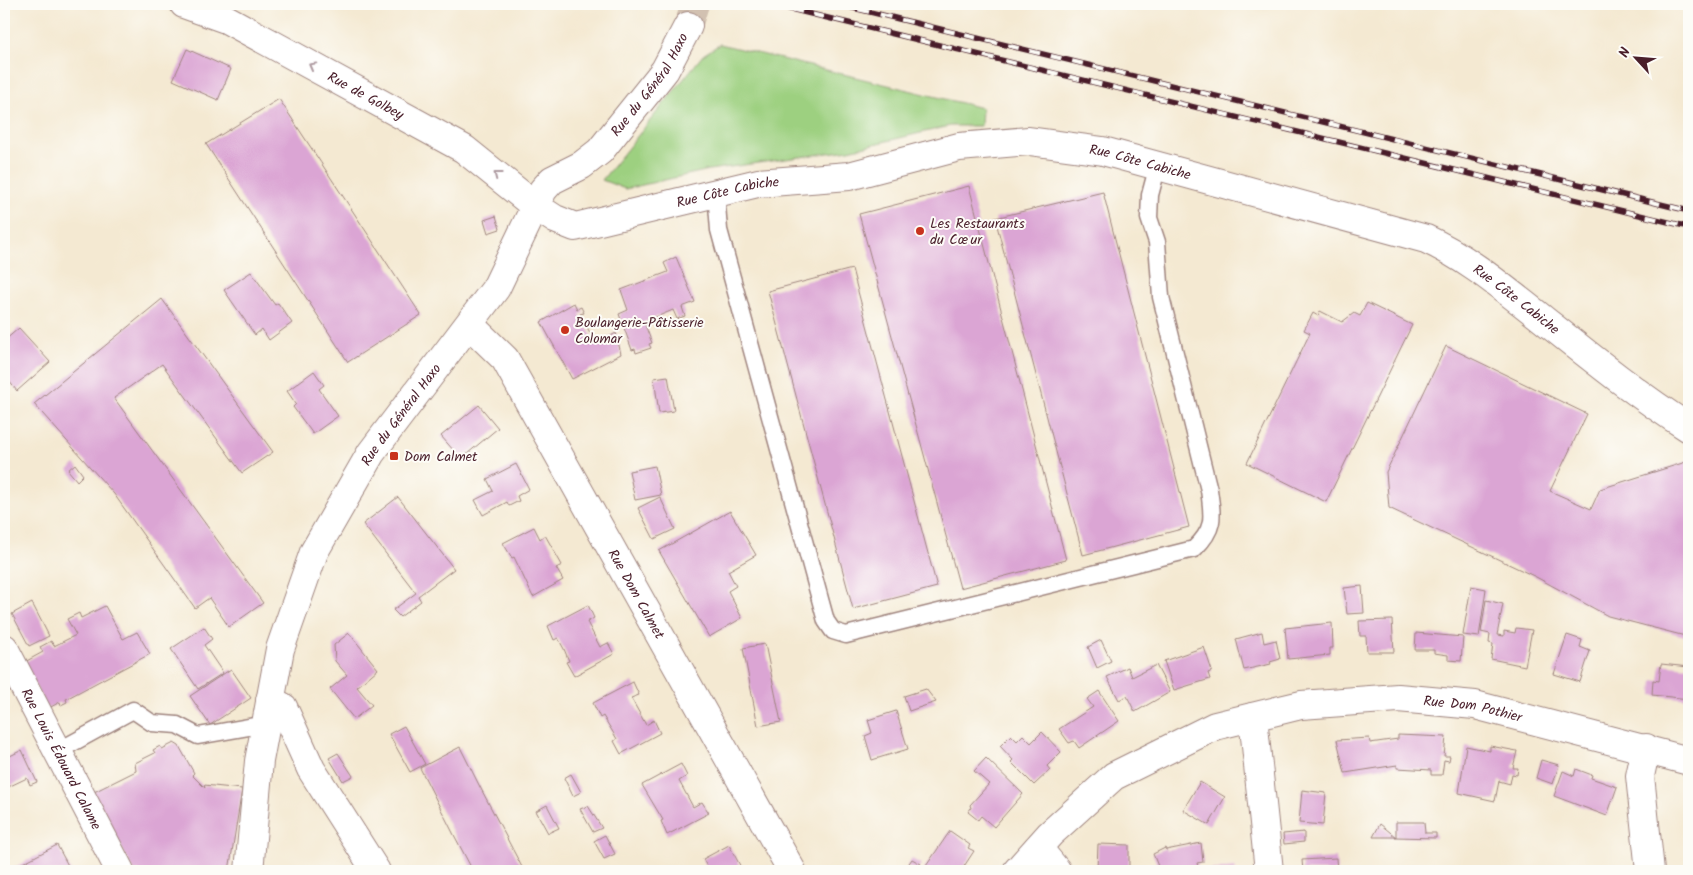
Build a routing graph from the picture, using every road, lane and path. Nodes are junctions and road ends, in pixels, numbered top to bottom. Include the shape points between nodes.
1 (184, 4) edge
2 (688, 26) tunnel mouth
3 (1158, 165) junction
4 (716, 192) junction
5 (535, 206) junction
6 (470, 325) junction
7 (1689, 428) edge
8 (4, 648) edge
9 (268, 712) junction
10 (1253, 717) junction
11 (1646, 748) junction
12 (58, 751) junction
13 (1689, 761) edge
14 (1038, 848) junction
15 (120, 871) edge
16 (249, 871) edge
17 (376, 871) edge
18 (792, 871) edge
19 (1017, 871) edge
20 (1058, 871) edge
21 (1269, 871) edge
22 (1650, 871) edge

5 -> 1 street, Rue de Golbey via 464,149 226,19
2 - 5 street, Rue du Général Haxo via 665,70 600,151 582,165 552,180
3 - 4 street, Rue Côte Cabiche via 1103,151 1029,141 959,147 849,176 758,184
3 - 4 lane via 1150,195 1149,218 1157,242 1161,297 1208,490 1212,512 1208,536 1194,549 846,635 833,631 826,621 719,230
3 - 7 street, Rue Côte Cabiche via 1426,239 1447,249 1489,276 1642,398
4 - 5 street, Rue Côte Cabiche via 575,227
5 - 6 street, Rue du Général Haxo via 496,288
6 - 9 street, Rue du Général Haxo via 371,453 314,552 280,649
6 - 18 street, Rue Dom Calmet via 505,359
8 - 12 street, Rue Louis Édouard Calame
9 - 12 lane via 198,736 177,724 152,723 133,710
9 - 16 street, Rue du Général Haxo via 259,762
9 - 17 street via 283,707 311,769
10 - 11 street, Rue Dom Pothier via 1301,705 1398,698 1475,705
10 - 14 street, Rue Dom Pothier via 1215,726 1114,776
10 - 21 street
11 - 13 street, Rue Dom Pothier
11 - 22 street via 1640,776
12 - 15 street, Rue Louis Édouard Calame
14 - 19 street, Rue Dom Pothier
14 - 20 street

